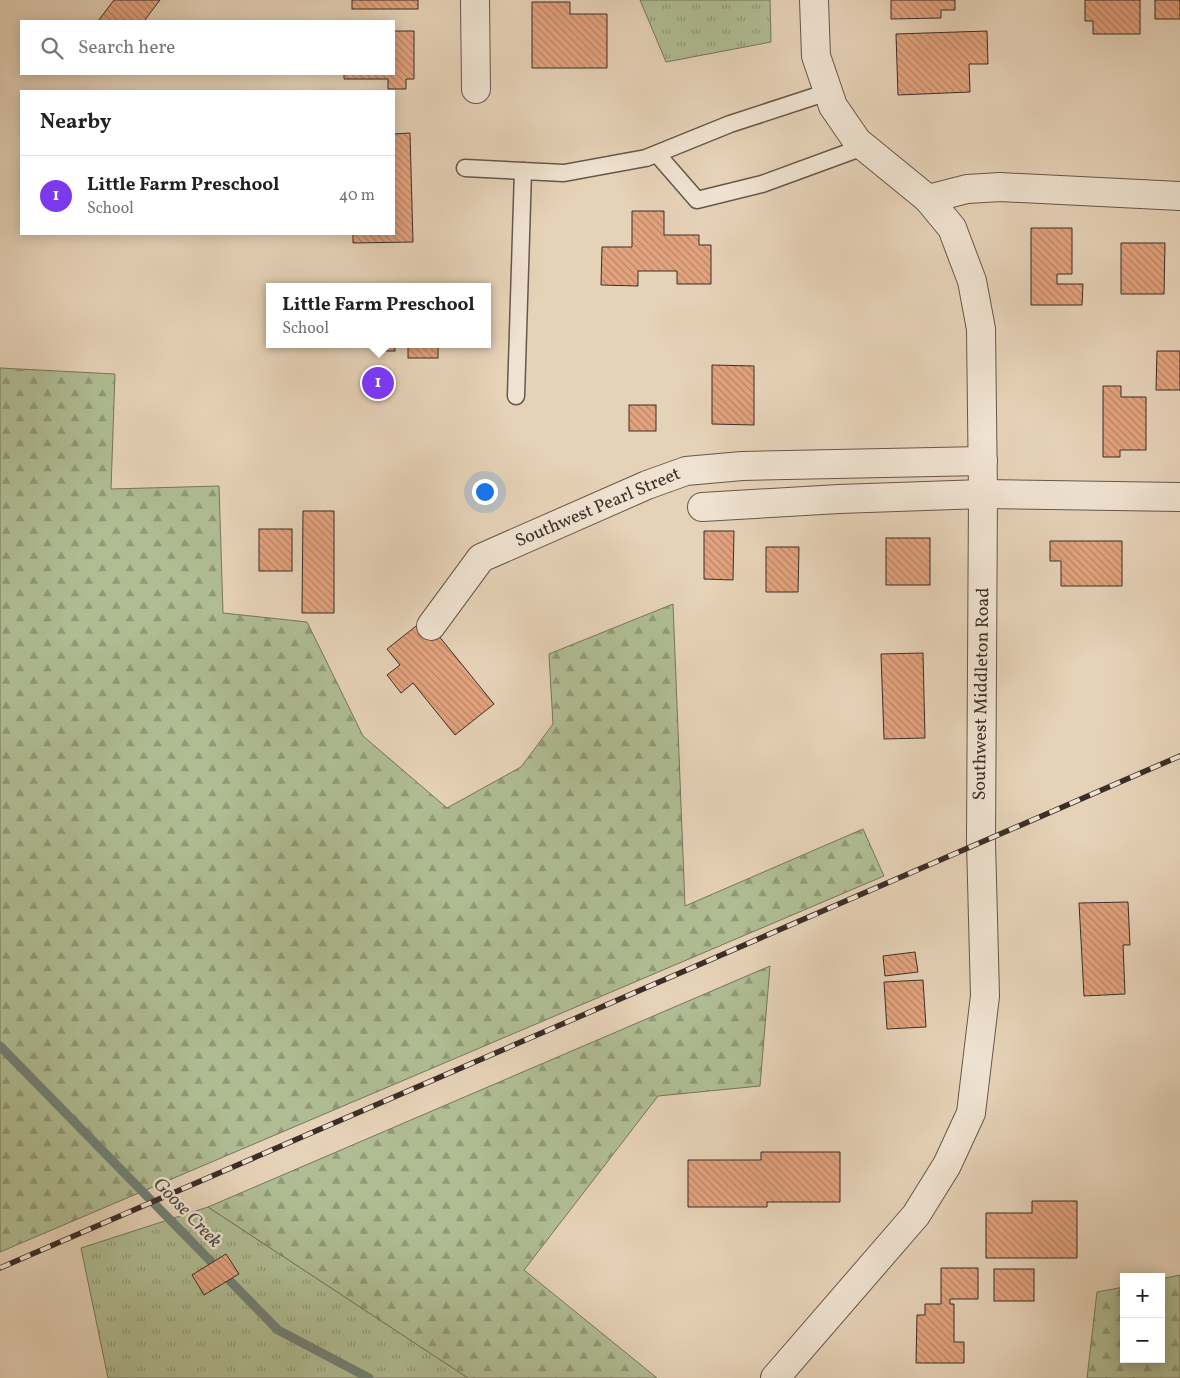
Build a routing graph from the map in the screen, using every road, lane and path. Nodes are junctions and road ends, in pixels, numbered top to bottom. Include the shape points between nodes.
1 (475, 0) edge
2 (814, 0) edge
3 (476, 89) dead end
4 (828, 92) junction
5 (862, 145) junction
6 (657, 154) junction
7 (465, 168) dead end
8 (523, 171) junction
9 (1180, 196) edge
10 (928, 199) junction
11 (516, 396) dead end
12 (982, 461) junction
13 (984, 494) junction
14 (1180, 497) edge
15 (702, 507) dead end
16 (431, 626) dead end
17 (775, 1378) edge

1 - 3 street
2 - 4 street, Southwest Middleton Road via 816,56
4 - 5 street, Southwest Middleton Road via 832,106
4 - 6 lane via 730,124
5 - 6 lane via 762,184 697,200
5 - 10 street, Southwest Middleton Road
6 - 8 lane via 564,173
7 - 8 lane
8 - 11 lane
9 - 10 street via 1000,187 967,189
10 - 12 street, Southwest Middleton Road via 952,228 972,281 981,329
12 - 13 street, Southwest Middleton Road
12 - 16 street, Southwest Pearl Street via 742,466 686,471 481,558
13 - 14 street
13 - 15 street via 839,498
13 - 17 street, Southwest Middleton Road via 981,842 985,996 971,1112 947,1165 916,1215

